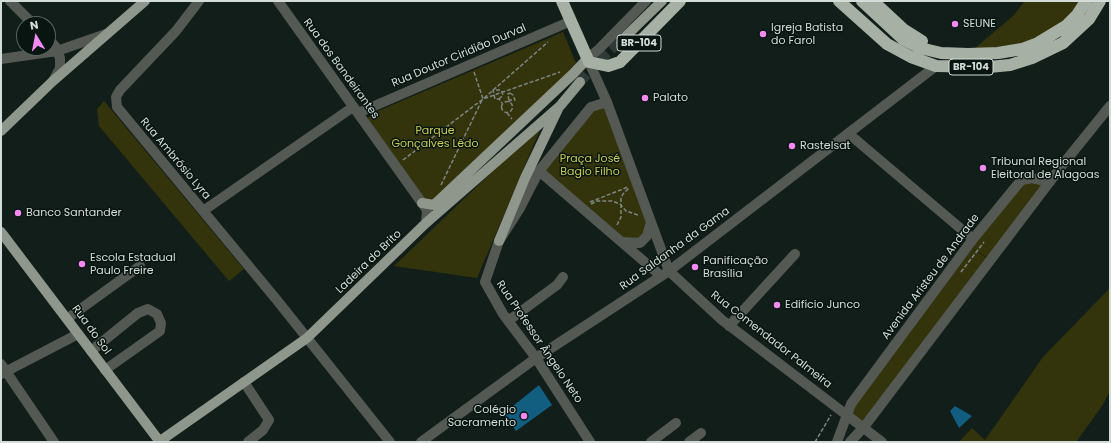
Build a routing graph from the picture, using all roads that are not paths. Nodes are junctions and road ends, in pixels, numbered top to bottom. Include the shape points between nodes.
1 (10, 1) edge
2 (145, 1) edge
3 (199, 1) edge
4 (278, 1) edge
5 (562, 1) edge
6 (646, 1) edge
7 (662, 1) edge
8 (680, 1) edge
9 (839, 1) edge
10 (862, 1) edge
11 (873, 1) edge
12 (1086, 1) edge
13 (1100, 1) edge
14 (25, 16) edge
15 (571, 21) junction
16 (106, 34) junction
17 (626, 36) tunnel mouth
18 (56, 49) edge
19 (58, 51) junction
20 (998, 53) junction
21 (1, 59) edge
22 (588, 60) junction
23 (936, 66) junction
24 (53, 81) junction
25 (580, 82) tunnel mouth
26 (607, 102) junction
27 (560, 106) junction
28 (1110, 106) edge
29 (355, 110) junction
30 (1, 131) edge
31 (849, 134) junction
32 (540, 171) junction
33 (1050, 182) junction
34 (424, 207) junction
35 (203, 211) junction
36 (438, 213) junction
37 (649, 218) junction
38 (426, 223) junction
39 (1, 232) edge
40 (973, 239) junction
41 (499, 241) junction
42 (621, 242) junction
43 (795, 254) dead end
44 (140, 266) dead end
45 (665, 273) junction
46 (563, 276) dead end
47 (68, 318) junction
48 (508, 321) junction
49 (730, 326) junction
50 (78, 334) junction
51 (305, 335) junction
52 (91, 351) junction
53 (536, 358) junction
54 (3, 370) edge
55 (105, 370) junction
56 (247, 386) junction
57 (846, 415) junction
58 (676, 423) dead end
59 (864, 427) junction
60 (701, 434) dead end
61 (54, 442) edge
62 (160, 442) edge
63 (248, 442) edge
64 (390, 442) edge
65 (421, 442) edge
66 (590, 442) edge
67 (651, 442) edge
68 (689, 442) edge
69 (837, 442) edge
70 (850, 442) edge
71 (882, 442) edge

1 - 14 street
2 - 16 main road
3 - 35 street, Rua Ambrósio Lyra via 176,31 120,90 115,102 121,114
4 - 29 street, Rua dos Bandeirantes
5 - 15 highway, Rua Comendador Palmeira
6 - 22 street
7 - 17 main road
8 - 22 highway, BR-104 via 620,62 608,66
9 - 23 highway, BR-104 via 887,44 911,57
10 - 20 highway, BR-104 via 903,39 920,48 941,53
11 - 20 highway via 915,38 945,48
12 - 20 highway, BR-104 via 1077,16 1066,26 1038,43
13 - 23 highway, BR-104 via 1089,19 1063,43 1032,58 1010,65 989,67
15 - 22 highway, Rua Comendador Palmeira
15 - 29 street, Rua Doutor Ciridião Durval via 474,67
16 - 19 street
16 - 24 main road
18 - 19 street
19 - 21 street
19 - 24 street via 60,68
22 - 26 street, Rua Comendador Palmeira
22 - 34 main road via 434,205
23 - 31 street, Rua Saldanha da Gama
24 - 30 main road
25 - 27 main road, Ladeira do Brito
26 - 32 street, Rua Professor Ângelo Neto via 590,107
26 - 37 street, Rua Comendador Palmeira
27 - 36 main road, Ladeira do Brito
27 - 41 main road
28 - 33 street
29 - 34 street, Rua dos Bandeirantes
29 - 35 street, Rua Doutor Ciridião Durval
31 - 40 street
31 - 45 street, Rua Saldanha da Gama
32 - 41 street, Rua Professor Ângelo Neto
32 - 42 street, Rua Comendador Palmeira
33 - 40 street, Avenida Aristeu de Andrade via 1032,178 1022,180
33 - 59 street
34 - 36 street
34 - 38 street
35 - 51 street, Rua Ambrósio Lyra
36 - 38 main road, Ladeira do Brito
37 - 42 street via 647,236 640,243
37 - 45 street, Rua Comendador Palmeira
38 - 51 main road, Ladeira do Brito
39 - 47 main road, Rua do Sol
40 - 57 street, Avenida Aristeu de Andrade via 851,404
41 - 48 street, Rua Professor Ângelo Neto via 485,282
42 - 45 street, Rua Comendador Palmeira
43 - 49 street
44 - 47 street
45 - 49 street, Rua Comendador Palmeira
45 - 53 street, Rua Saldanha da Gama
46 - 48 street via 557,285
47 - 50 main road, Rua do Sol
48 - 53 street, Rua Professor Ângelo Neto
49 - 57 street, Rua Comendador Palmeira
50 - 52 main road, Rua do Sol
50 - 54 street
51 - 56 main road, Ladeira do Brito
51 - 64 street, Rua Ambrósio Lyra
52 - 55 main road, Rua do Sol
52 - 55 street via 138,313 148,309 157,314 161,323 160,331
53 - 65 street, Rua Saldanha da Gama
53 - 66 street, Rua Professor Ângelo Neto
54 - 61 street
55 - 62 main road, Rua do Sol
56 - 62 main road, Ladeira do Brito
56 - 63 street via 269,420 263,430
57 - 59 street, Rua Comendador Palmeira
57 - 69 street, Avenida Aristeu de Andrade
58 - 67 street
59 - 70 street
59 - 71 street, Rua Comendador Palmeira
60 - 68 street

